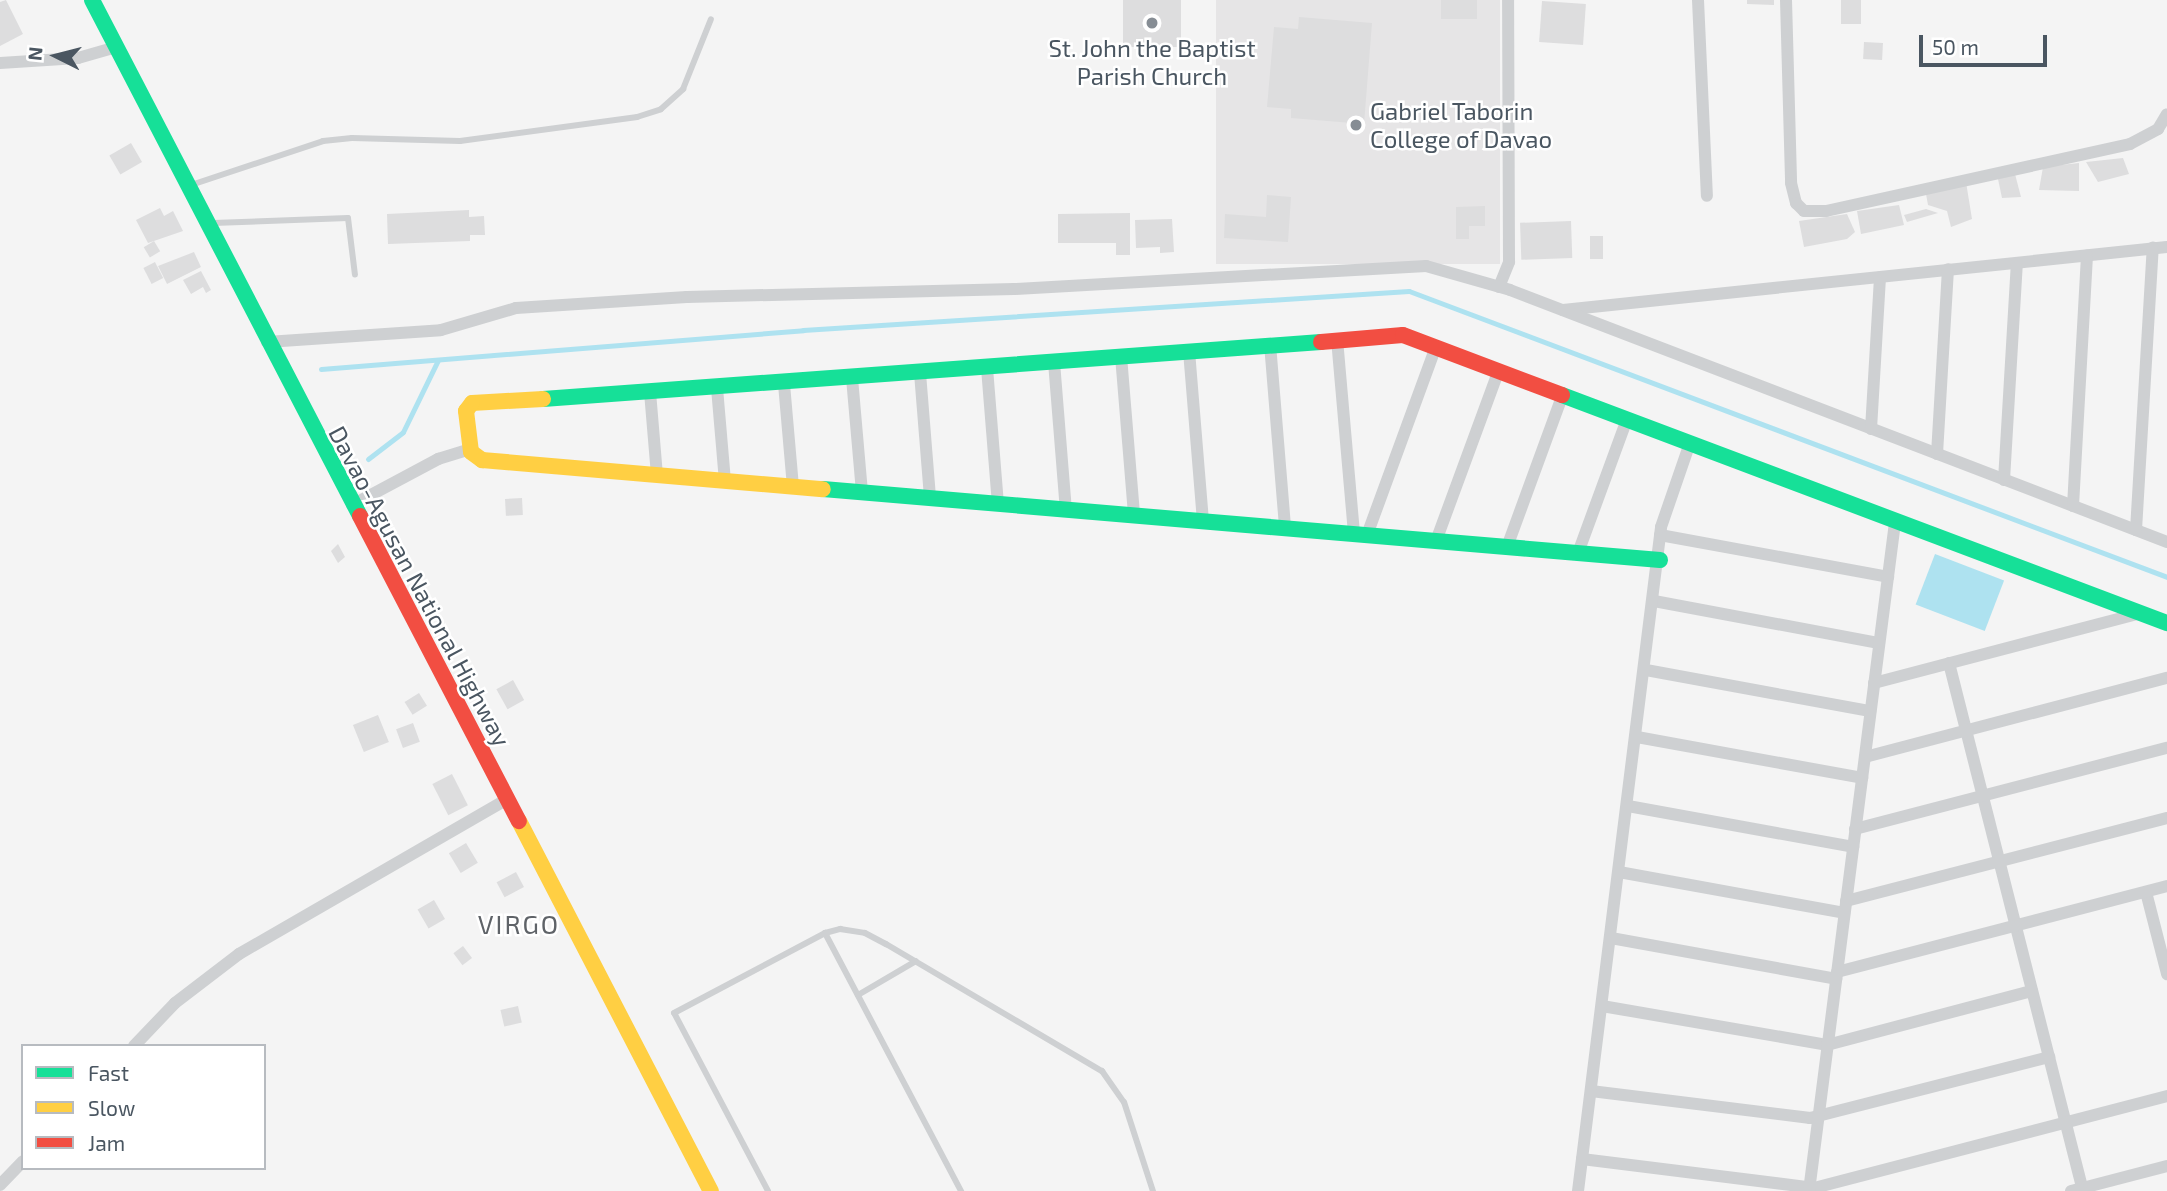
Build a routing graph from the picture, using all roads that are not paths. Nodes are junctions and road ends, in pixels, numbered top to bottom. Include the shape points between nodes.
1 (92, 0) edge
2 (1508, 0) edge
3 (1698, 0) edge
4 (1786, 0) edge
5 (711, 19) dead end
6 (116, 47) junction
7 (0, 63) edge
8 (2167, 114) edge
9 (188, 187) junction
10 (1707, 196) dead end
11 (206, 224) junction
12 (2167, 247) edge
13 (2153, 248) junction
14 (2087, 255) junction
15 (2017, 262) junction
16 (1948, 270) junction
17 (355, 275) dead end
18 (1880, 276) junction
19 (1499, 287) junction
20 (1559, 310) junction
21 (1337, 339) junction
22 (267, 342) junction
23 (1270, 344) junction
24 (1436, 346) junction
25 (1189, 351) junction
26 (1121, 356) junction
27 (1054, 362) junction
28 (987, 368) junction
29 (1499, 370) junction
30 (919, 373) junction
31 (852, 379) junction
32 (784, 384) junction
33 (717, 388) junction
34 (650, 392) junction
35 (1563, 394) junction
36 (1627, 419) junction
37 (1871, 429) junction
38 (1690, 443) junction
39 (471, 449) junction
40 (1937, 454) junction
41 (657, 475) junction
42 (2004, 480) junction
43 (725, 481) junction
44 (793, 486) junction
45 (862, 492) junction
46 (930, 498) junction
47 (998, 504) junction
48 (352, 506) junction
49 (2073, 506) junction
50 (1066, 510) junction
51 (1134, 515) junction
52 (1203, 521) junction
53 (1895, 522) junction
54 (1285, 528) junction
55 (2136, 530) junction
56 (1360, 534) junction
57 (1660, 535) junction
58 (1436, 541) junction
59 (2167, 542) edge
60 (1507, 547) junction
61 (1578, 553) junction
62 (1660, 559) junction
63 (1888, 577) junction
64 (1654, 601) junction
65 (2141, 613) junction
66 (2167, 623) edge
67 (1879, 643) junction
68 (1949, 663) junction
69 (1646, 670) junction
70 (2167, 678) edge
71 (1874, 683) junction
72 (1870, 711) junction
73 (1966, 730) junction
74 (1637, 737) junction
75 (2167, 748) edge
76 (1865, 757) junction
77 (1862, 778) junction
78 (1983, 796) junction
79 (506, 800) junction
80 (1628, 806) junction
81 (2167, 818) edge
82 (1855, 829) junction
83 (1853, 847) junction
84 (2000, 861) junction
85 (1619, 872) junction
86 (2167, 886) edge
87 (2146, 892) junction
88 (1845, 907) junction
89 (2016, 926) junction
90 (825, 933) junction
91 (1611, 938) junction
92 (2165, 957) edge
93 (916, 961) junction
94 (2167, 974) edge
95 (1836, 976) junction
96 (2032, 991) junction
97 (858, 995) junction
98 (1602, 1006) junction
99 (136, 1044) edge
100 (1827, 1045) junction
101 (2049, 1057) junction
102 (1591, 1091) junction
103 (2167, 1096) edge
104 (1818, 1117) junction
105 (2066, 1122) junction
106 (1583, 1158) junction
107 (21, 1163) edge
108 (2167, 1166) edge
109 (0, 1185) edge
110 (1809, 1189) edge
111 (2079, 1190) edge
112 (711, 1191) edge
113 (768, 1191) edge
114 (961, 1191) edge
115 (1153, 1191) edge
116 (1578, 1191) edge

1 - 6 main road, Davao-Agusan National Highway
2 - 19 street via 1509,262
3 - 10 street
4 - 8 street via 1791,183 1796,203 1804,211 1825,212 2130,144 2158,129
5 - 9 lane via 683,89 661,109 637,117 460,141 323,141
6 - 7 street via 78,58
6 - 9 main road, Davao-Agusan National Highway
9 - 11 main road, Davao-Agusan National Highway
11 - 17 lane via 348,218
11 - 22 main road, Davao-Agusan National Highway
12 - 13 street
13 - 14 street
13 - 55 street
14 - 15 street
14 - 49 street
15 - 16 street
15 - 42 street
16 - 18 street
16 - 40 street
18 - 20 street
18 - 37 street
19 - 20 street
19 - 22 street via 1446,270 1404,266 1014,289 687,298 516,308 441,330
20 - 37 street
21 - 23 main road
21 - 24 main road via 1393,334
21 - 56 street
22 - 48 main road, Davao-Agusan National Highway
23 - 25 main road
23 - 54 street
24 - 29 main road
24 - 56 street
25 - 26 main road
25 - 52 street
26 - 27 main road
26 - 51 street
27 - 28 main road
27 - 50 street
28 - 30 main road
28 - 47 street
29 - 35 main road
29 - 58 street
30 - 31 main road
30 - 46 street
31 - 32 main road
31 - 45 street
32 - 33 main road
32 - 44 street
33 - 34 main road
33 - 43 street
34 - 39 main road via 472,404 466,414
34 - 41 street
35 - 36 main road
35 - 60 street
36 - 38 main road
36 - 61 street
37 - 40 street
38 - 53 main road
38 - 57 street
39 - 41 main road via 482,460
39 - 48 street via 438,459
40 - 42 street
41 - 43 main road
42 - 49 street
43 - 44 main road
44 - 45 main road
45 - 46 main road
46 - 47 main road
47 - 50 main road
48 - 79 main road, Davao-Agusan National Highway
49 - 55 street
50 - 51 main road
51 - 52 main road
52 - 54 main road
53 - 63 street
53 - 65 main road
54 - 56 main road
55 - 59 street
56 - 58 main road
57 - 62 street
57 - 63 street
58 - 60 main road
60 - 61 main road
61 - 62 main road
62 - 64 street
63 - 67 street
64 - 67 street
64 - 69 street
65 - 66 main road
65 - 68 street
67 - 71 street
68 - 71 street
68 - 73 street
69 - 72 street
69 - 74 street
70 - 73 street
71 - 72 street
72 - 76 street
73 - 76 street
73 - 78 street
74 - 77 street
74 - 80 street
75 - 78 street
76 - 77 street
77 - 82 street
78 - 82 street
78 - 84 street
79 - 99 street via 239,954 175,1003
79 - 112 main road, Davao-Agusan National Highway
80 - 83 street
80 - 85 street
81 - 84 street
82 - 83 street
83 - 88 street
84 - 88 street
84 - 89 street
85 - 88 street
85 - 91 street
86 - 87 street
87 - 89 street
87 - 92 street
88 - 95 street
89 - 95 street
89 - 96 street
90 - 93 lane via 840,929 866,933
90 - 97 lane
90 - 113 lane via 674,1013
91 - 95 street
91 - 98 street
92 - 94 street
93 - 97 lane
93 - 115 lane via 1102,1071 1124,1102
95 - 100 street
96 - 100 street
96 - 101 street
97 - 114 lane
98 - 100 street
98 - 102 street
100 - 104 street
101 - 104 street
101 - 105 street
102 - 104 street
102 - 106 street
103 - 105 street
104 - 110 street
105 - 110 street
105 - 111 street
106 - 110 street
106 - 116 street
107 - 109 street
108 - 111 street

